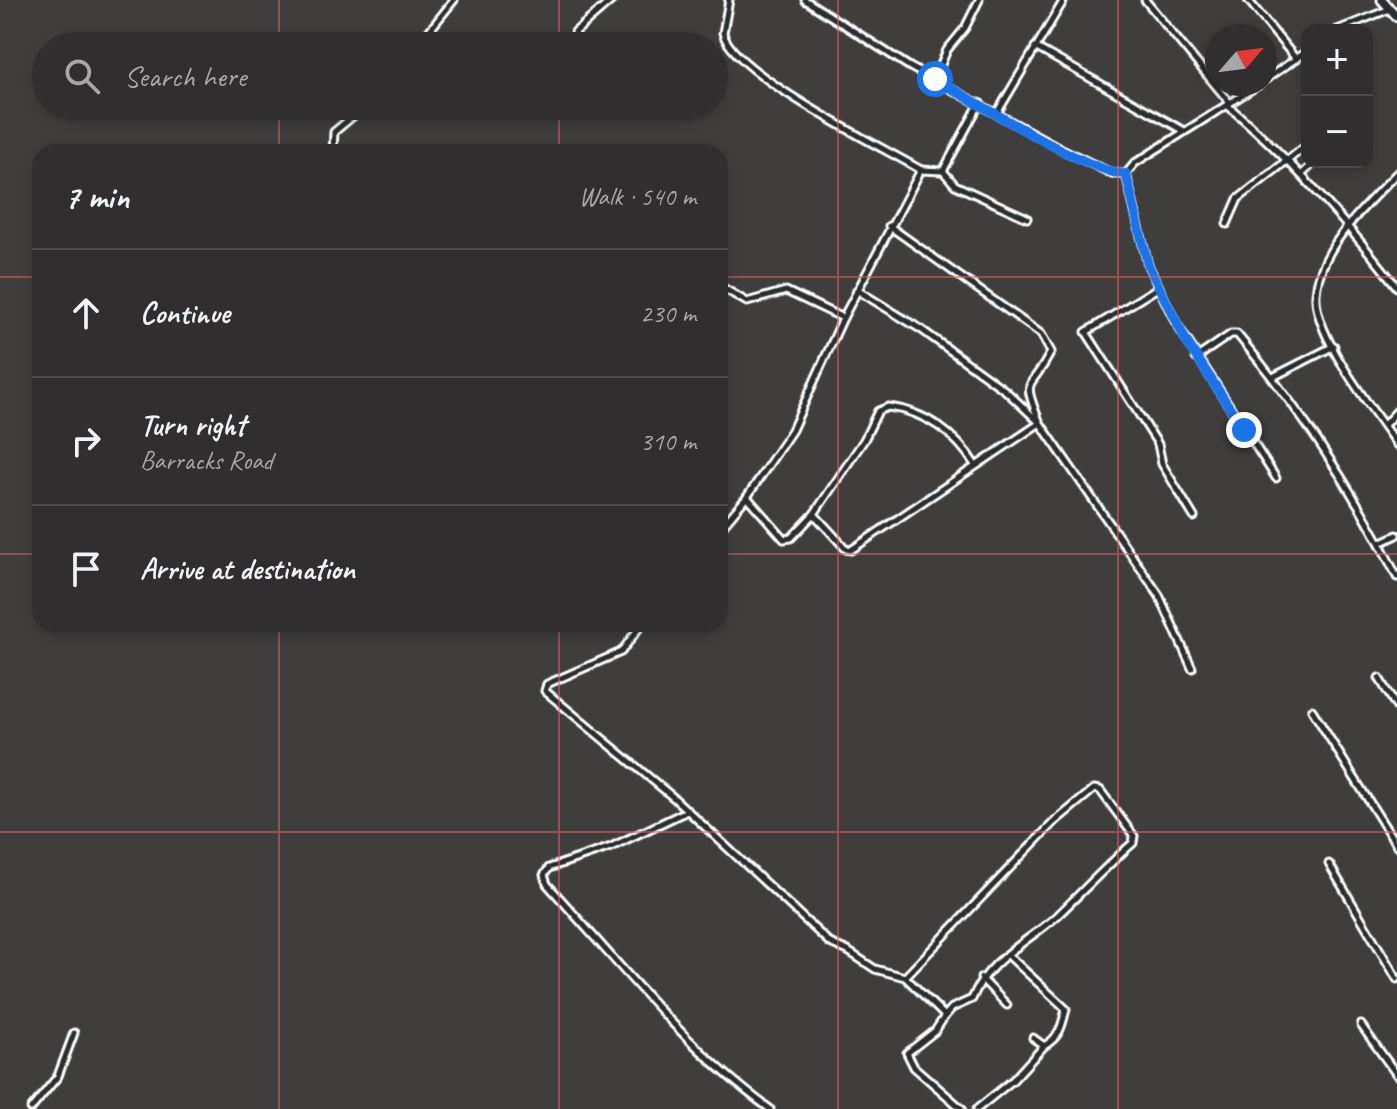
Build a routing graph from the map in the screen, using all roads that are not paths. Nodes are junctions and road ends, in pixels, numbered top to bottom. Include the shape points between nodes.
1 (454, 0) edge
2 (612, 0) edge
3 (729, 0) edge
4 (805, 0) edge
5 (979, 0) edge
6 (1064, 0) edge
7 (1145, 0) edge
8 (1248, 0) edge
9 (1382, 0) edge
10 (1390, 9) junction
11 (1397, 17) edge
12 (1352, 24) edge
13 (428, 32) edge
14 (575, 32) edge
15 (723, 32) edge
16 (728, 41) edge
17 (1035, 47) junction
18 (1301, 55) edge
19 (1296, 59) junction
20 (1277, 72) edge
21 (935, 79) junction
22 (1241, 96) edge
23 (980, 103) junction
24 (1228, 104) junction
25 (997, 113) junction
26 (348, 120) edge
27 (1184, 131) junction
28 (333, 144) edge
29 (1301, 149) edge
30 (1287, 159) junction
31 (1309, 168) edge
32 (921, 170) junction
33 (943, 171) junction
34 (1126, 174) junction
35 (1301, 175) junction
36 (1396, 177) edge
37 (1027, 218) dead end
38 (1227, 224) dead end
39 (889, 226) junction
40 (1350, 227) junction
41 (1159, 287) junction
42 (1397, 287) edge
43 (857, 290) junction
44 (728, 291) edge
45 (843, 318) junction
46 (1334, 346) junction
47 (1196, 358) junction
48 (1273, 377) junction
49 (1397, 411) edge
50 (1040, 423) junction
51 (1384, 425) junction
52 (1397, 445) edge
53 (975, 465) junction
54 (1276, 478) dead end
55 (747, 497) junction
56 (814, 514) junction
57 (1194, 517) dead end
58 (728, 520) edge
59 (1397, 535) edge
60 (1380, 543) junction
61 (1397, 577) edge
62 (636, 632) edge
63 (1192, 668) dead end
64 (1379, 678) dead end
65 (1397, 708) edge
66 (1312, 710) dead end
67 (687, 811) junction
68 (1397, 846) edge
69 (1329, 864) dead end
70 (1007, 955) junction
71 (1395, 971) edge
72 (905, 977) junction
73 (981, 978) junction
74 (1397, 979) edge
75 (1007, 1005) dead end
76 (945, 1016) junction
77 (1361, 1025) dead end
78 (74, 1033) dead end
79 (1033, 1038) dead end
80 (1044, 1046) junction
81 (1397, 1075) edge
82 (31, 1109) edge
83 (770, 1109) edge
84 (962, 1109) edge
85 (977, 1109) edge

1 - 13 street
2 - 14 street
3 - 15 street
4 - 21 street
5 - 21 street
6 - 17 street
7 - 24 street
8 - 19 street
9 - 10 main road
10 - 11 main road
10 - 12 street
16 - 32 street via 736,54 815,111
17 - 25 street
17 - 27 street
18 - 19 street
19 - 20 street
21 - 23 street
22 - 24 street
23 - 25 street
23 - 33 street
24 - 27 street
24 - 30 street
25 - 34 street via 1096,166
26 - 28 street via 334,132
27 - 34 street
29 - 30 street
30 - 35 street
30 - 38 street via 1238,199
31 - 35 street
32 - 33 street
32 - 39 street
33 - 37 street via 955,185
34 - 41 street via 1148,265
35 - 40 street
36 - 40 street
39 - 43 street
39 - 50 street via 1041,334 1051,352 1027,390
40 - 42 street
40 - 46 street via 1325,260 1316,297 1322,325
41 - 47 street
41 - 57 street via 1086,332 1158,444 1162,464
43 - 45 street
43 - 50 street via 982,373
44 - 45 street via 747,302 786,291
45 - 55 street via 792,430
46 - 48 street
46 - 51 street
47 - 48 street via 1237,334
47 - 54 street
48 - 60 street
49 - 51 street
50 - 53 street
50 - 63 street via 1159,595
51 - 52 street
53 - 56 street via 851,550
53 - 56 street via 941,426 888,407 874,417
55 - 56 street via 784,539
55 - 58 street
59 - 60 street
60 - 61 street
62 - 67 street via 621,652 547,684 545,691
64 - 65 street
66 - 68 street
67 - 72 street via 830,943 875,969
67 - 83 street via 611,847 549,868 544,875 670,1020
69 - 71 street
70 - 72 street via 1135,840 1100,790 1091,791 1053,823
70 - 73 street
70 - 80 street via 1066,1009 1061,1030
71 - 74 street
72 - 76 street
73 - 75 street
73 - 76 street via 972,999
76 - 84 street via 907,1053 914,1067
77 - 81 street
78 - 82 street via 58,1076
79 - 80 street
80 - 85 street

